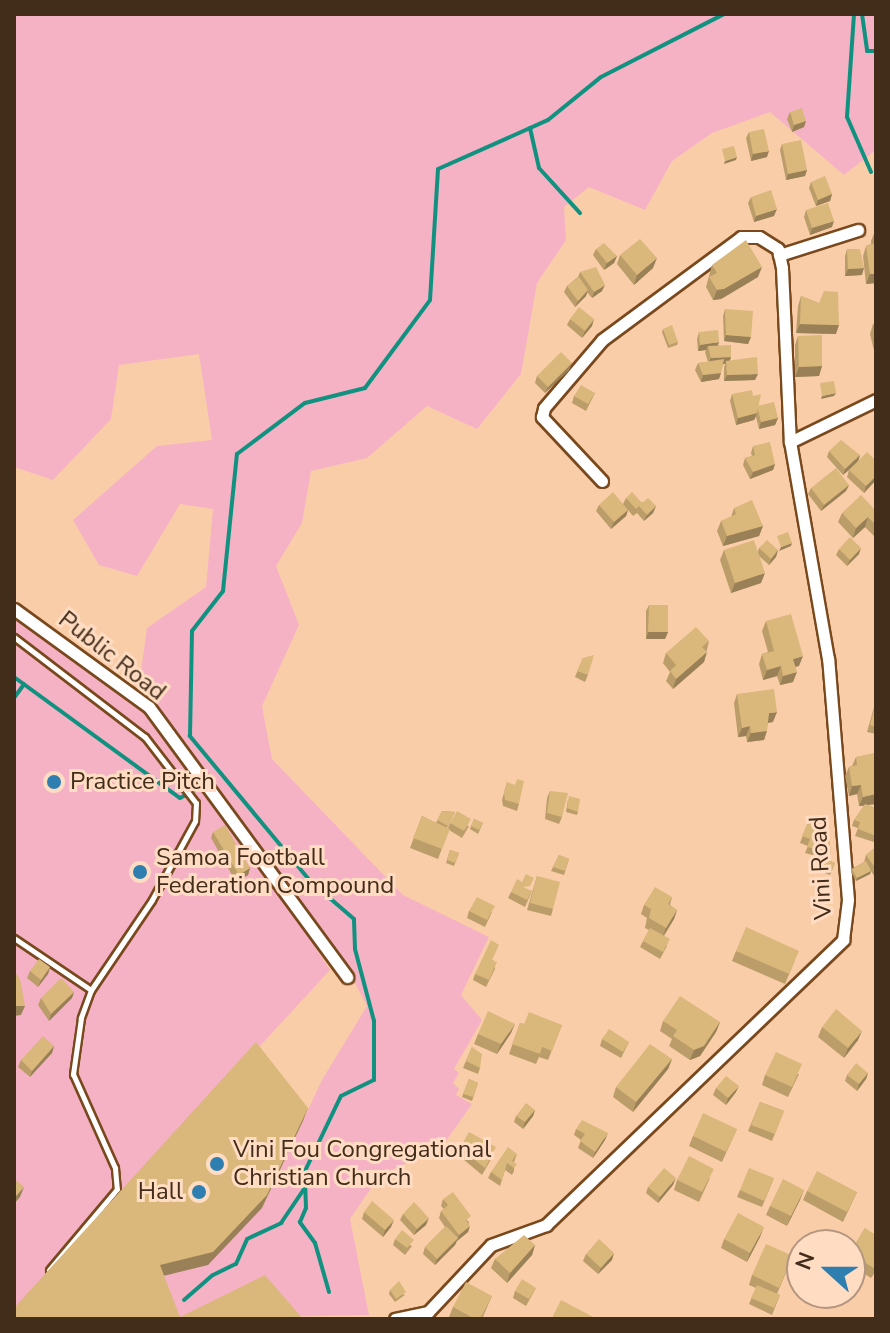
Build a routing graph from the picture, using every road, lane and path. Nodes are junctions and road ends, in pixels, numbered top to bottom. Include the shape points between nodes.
1 (858, 230) dead end
2 (779, 255) junction
3 (876, 400) edge
4 (790, 442) junction
5 (602, 481) dead end
6 (14, 609) edge
7 (14, 637) edge
8 (14, 938) edge
9 (347, 977) dead end
10 (91, 990) junction
11 (42, 1277) edge
12 (395, 1319) edge

1 - 2 street
2 - 4 street, Vini Road
2 - 5 street via 759,237 741,237 711,255 602,340 544,408 542,417
3 - 4 street
4 - 12 street, Vini Road via 828,659 849,911 843,940 546,1225 491,1245 428,1312
6 - 9 street, Public Road via 149,707
7 - 10 lane via 145,737 191,795 195,821 152,900
8 - 10 lane
10 - 11 lane via 73,1074 115,1168 117,1189

